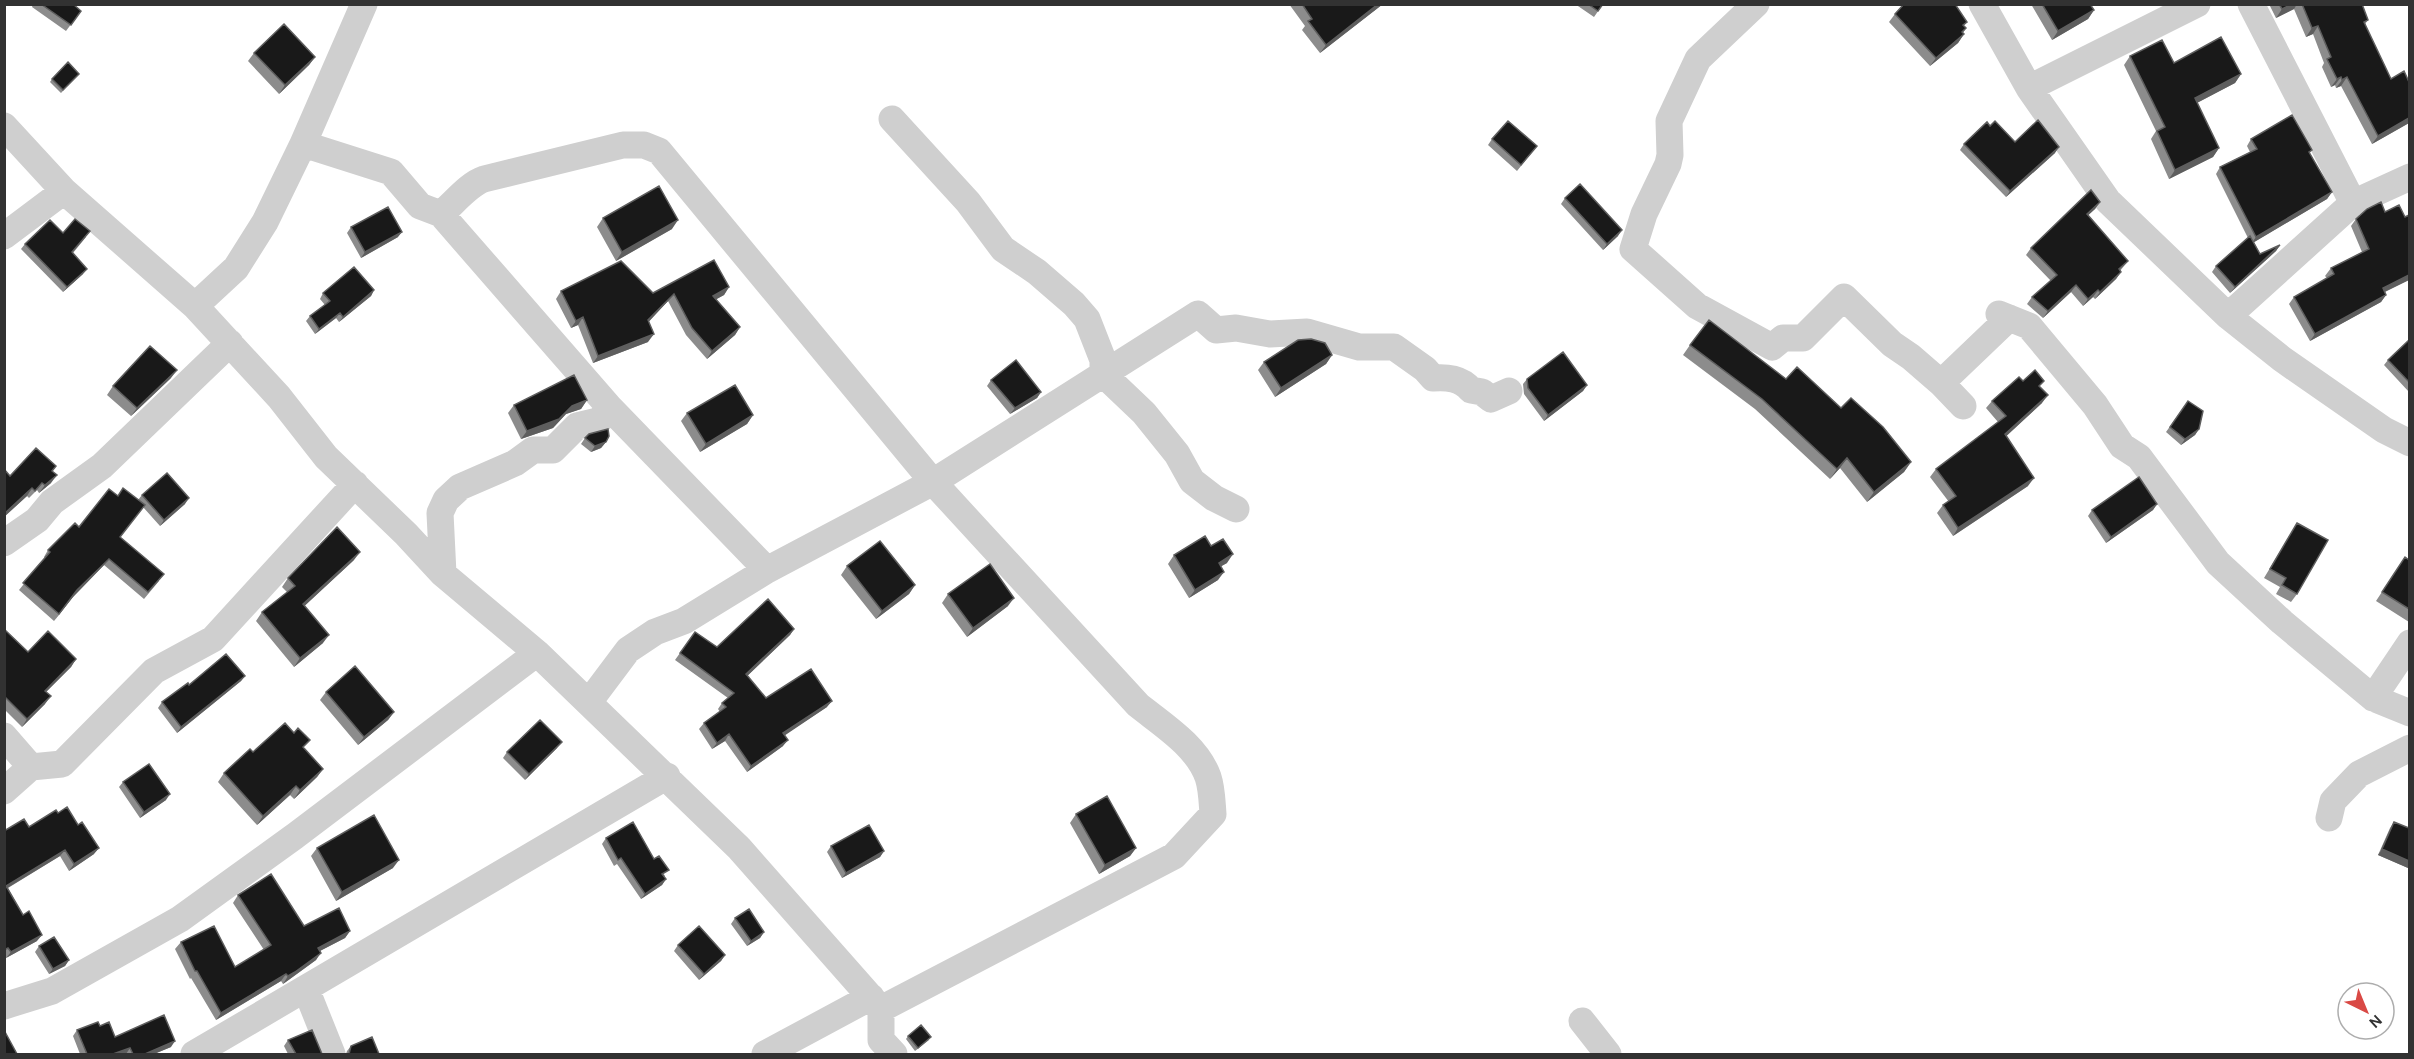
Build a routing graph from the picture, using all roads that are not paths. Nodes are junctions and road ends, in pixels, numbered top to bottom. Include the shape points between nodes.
1 (364, 4) edge
2 (1756, 4) edge
3 (1982, 4) edge
4 (2197, 4) edge
5 (2251, 4) edge
6 (2028, 88) junction
7 (892, 119) dead end
8 (4, 126) edge
9 (303, 144) junction
10 (2409, 177) edge
11 (64, 192) junction
12 (2354, 203) junction
13 (441, 214) junction
14 (4, 236) edge
15 (195, 306) junction
16 (2228, 316) junction
17 (230, 343) junction
18 (1103, 374) junction
19 (1941, 383) junction
20 (1509, 391) dead end
21 (1963, 406) dead end
22 (611, 409) junction
23 (2409, 443) edge
24 (933, 482) junction
25 (355, 484) junction
26 (1236, 509) dead end
27 (4, 543) edge
28 (766, 570) junction
29 (443, 574) junction
30 (2409, 643) edge
31 (537, 653) junction
32 (2373, 698) junction
33 (589, 702) junction
34 (2409, 713) edge
35 (4, 736) edge
36 (2409, 748) edge
37 (31, 767) junction
38 (667, 776) junction
39 (4, 791) edge
40 (2328, 818) dead end
41 (306, 989) junction
42 (876, 1004) junction
43 (4, 1006) edge
44 (1582, 1021) dead end
45 (194, 1054) edge
46 (332, 1054) edge
47 (765, 1054) edge
48 (894, 1054) edge
49 (1608, 1054) edge

1 - 9 street
2 - 19 street via 1698,59 1669,121 1668,164 1644,213 1633,249 1697,306 1772,347 1783,338 1803,338 1844,297 1892,344
3 - 6 street
4 - 6 street
5 - 12 street
6 - 16 street via 2108,201
7 - 18 street via 968,202 1003,249 1036,272 1087,319 1103,360
8 - 11 street
9 - 13 street via 391,172 420,206
9 - 15 street via 265,222 236,268
10 - 12 street
11 - 14 street
11 - 15 street
12 - 16 street
13 - 22 street
13 - 24 street via 472,183 484,179 623,145 644,145 659,151
15 - 17 street
16 - 23 street via 2282,359
17 - 25 street via 326,457
17 - 27 street via 102,466
18 - 20 street via 1198,314 1216,330 1306,332 1359,347 1394,347 1433,378 1464,382 1471,390 1491,399
18 - 24 street
18 - 26 street via 1144,413 1177,454 1192,481
19 - 21 street
19 - 32 street via 2004,316 2029,326 2095,405 2122,446 2139,457 2218,563
22 - 28 street
22 - 29 street via 598,421 577,426 553,450 533,450 515,463 460,487 446,500 440,513
24 - 28 street
24 - 42 street via 1138,705 1197,757 1208,778 1214,814 1173,856
25 - 29 street
25 - 37 street via 213,639 154,671 62,764
28 - 33 street via 628,650
29 - 31 street
30 - 32 street
31 - 33 street
31 - 43 street via 180,919 52,992
32 - 34 street
33 - 38 street
35 - 37 street
36 - 40 street via 2359,774 2332,801
37 - 39 street
38 - 41 street
38 - 42 street via 739,848
41 - 45 street
41 - 46 street
42 - 47 street
42 - 48 street via 881,1040
44 - 49 street

